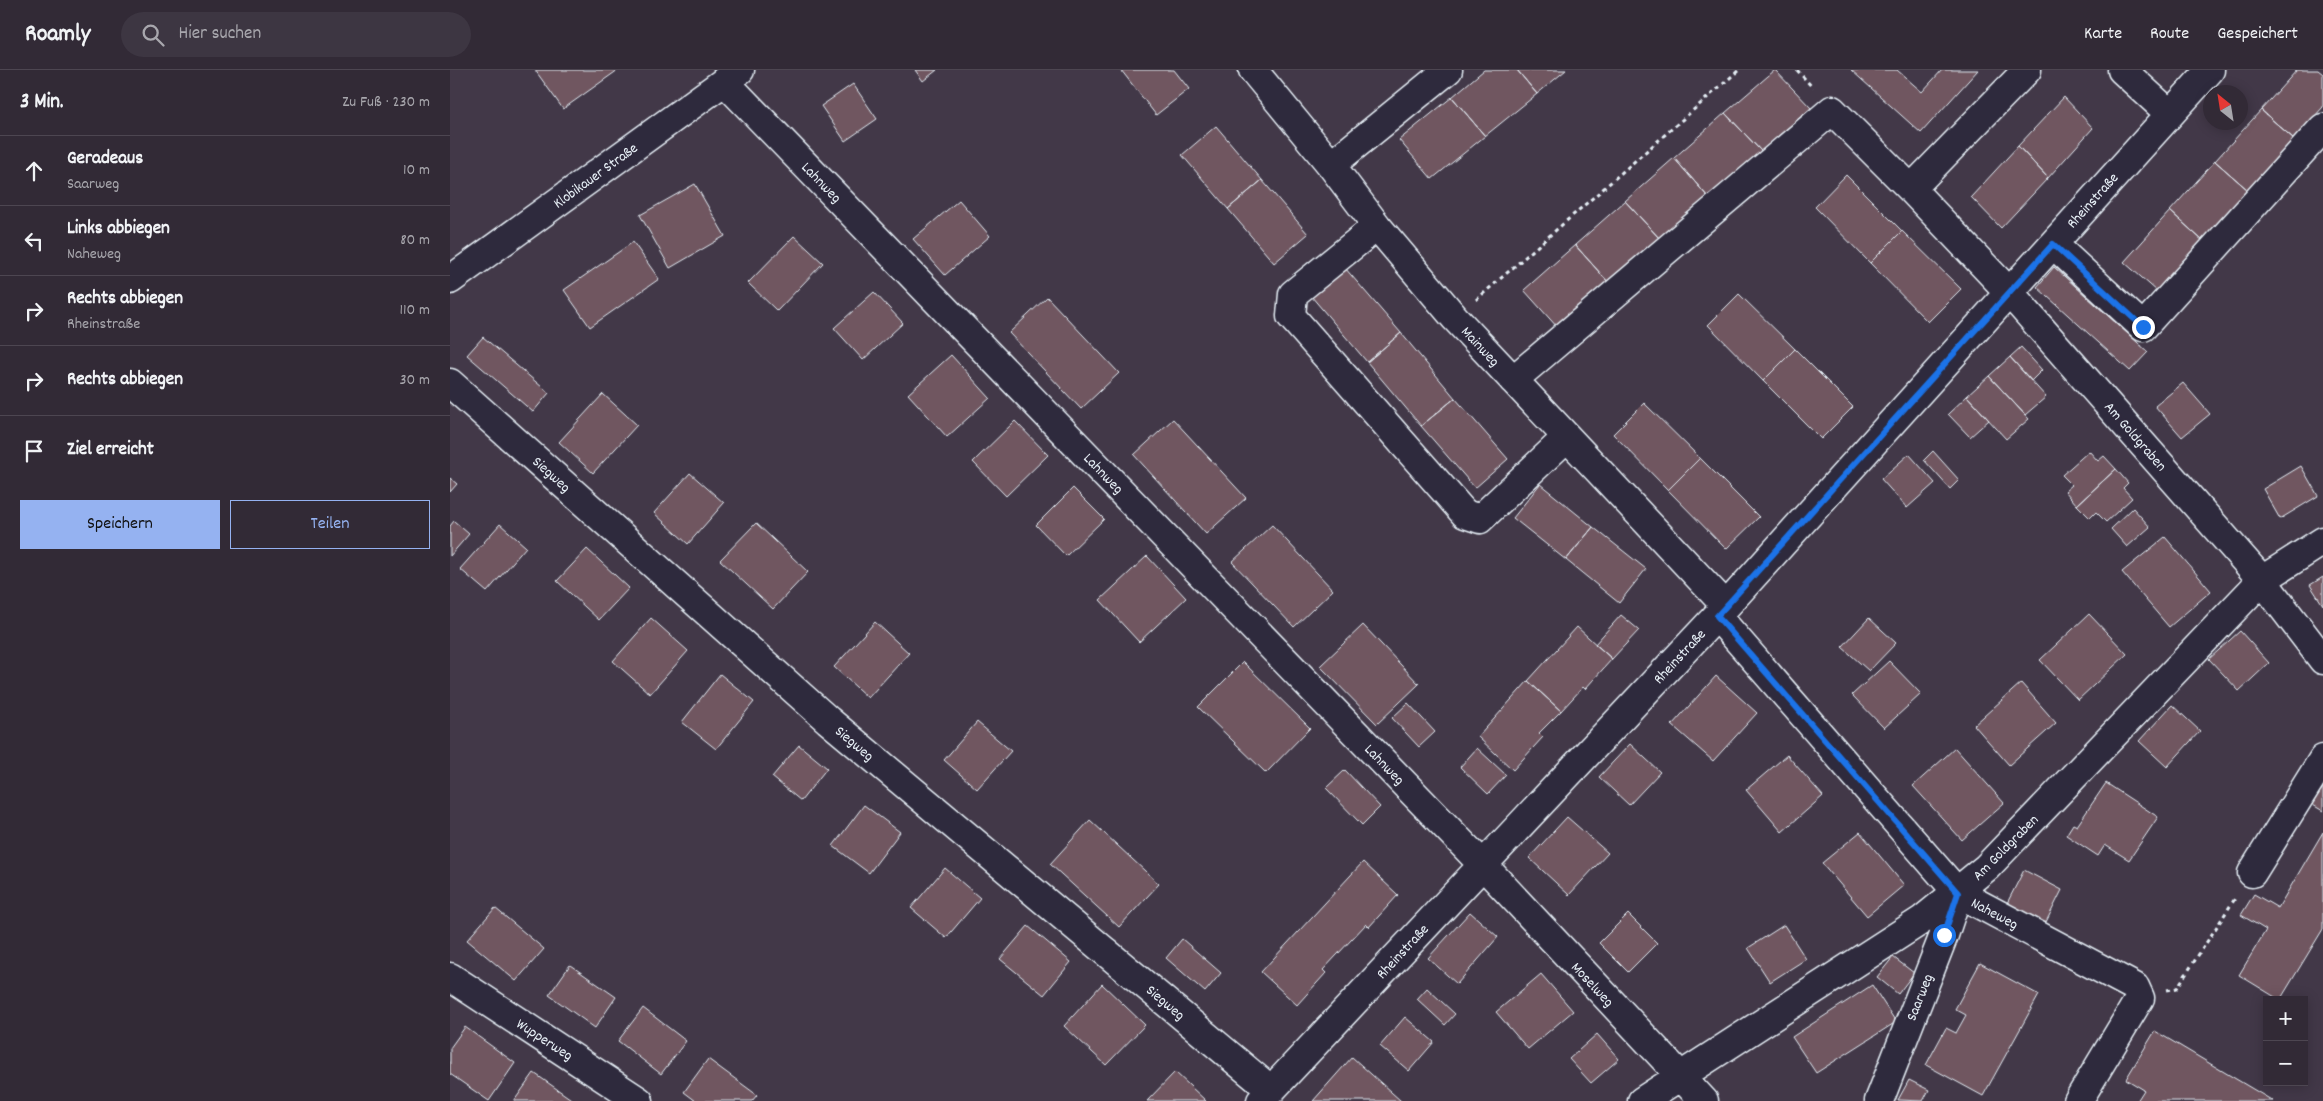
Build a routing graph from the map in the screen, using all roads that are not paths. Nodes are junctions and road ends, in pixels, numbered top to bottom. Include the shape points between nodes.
1 (1253, 70) edge
2 (1448, 70) edge
3 (2027, 70) edge
4 (2122, 70) edge
5 (2210, 70) edge
6 (732, 76) edge
7 (2170, 114) junction
8 (2323, 128) edge
9 (1331, 165) junction
10 (1911, 189) junction
11 (1377, 226) junction
12 (2053, 244) junction
13 (450, 280) edge
14 (2010, 292) junction
15 (1513, 380) junction
16 (450, 383) edge
17 (1567, 437) junction
18 (2323, 541) edge
19 (2262, 580) junction
20 (1721, 611) junction
21 (2323, 660) edge
22 (2323, 759) edge
23 (1483, 865) junction
24 (2252, 873) road end
25 (1958, 893) junction
26 (450, 977) edge
27 (1680, 1078) junction
28 (1266, 1096) edge
29 (639, 1101) edge
30 (1642, 1101) edge
31 (1704, 1101) edge
32 (1878, 1101) edge
33 (2078, 1101) edge

1 - 9 street, Mainweg
2 - 9 street
3 - 10 street
4 - 7 street
5 - 7 street, Rheinstraße
6 - 13 street, Klobikauer Straße
6 - 23 street, Lahnweg
7 - 12 street, Rheinstraße
8 - 12 street via 2143,327
9 - 11 street, Mainweg
10 - 14 street, Am Goldgraben
10 - 15 street, Am Goldgraben via 1832,110
11 - 15 street, Mainweg
11 - 17 street via 1293,294 1291,316 1465,514 1480,519
12 - 14 street, Rheinstraße
14 - 19 street, Am Goldgraben
14 - 20 street, Rheinstraße
15 - 17 street, Mainweg
16 - 28 street, Siegweg via 828,720
17 - 20 street, Mainweg
18 - 19 street, Am Goldgraben
19 - 21 street
19 - 25 street, Am Goldgraben via 1987,868
20 - 23 street, Rheinstraße
20 - 25 street, Naheweg
22 - 24 street
23 - 27 street, Moselweg
23 - 28 street, Rheinstraße
25 - 27 street, Am Goldgraben via 1922,920
25 - 32 street, Saarweg
25 - 33 street, Naheweg via 2134,987 2140,998
26 - 29 street, Wupperweg
27 - 30 street, Am Goldgraben
27 - 31 street, Moselweg

